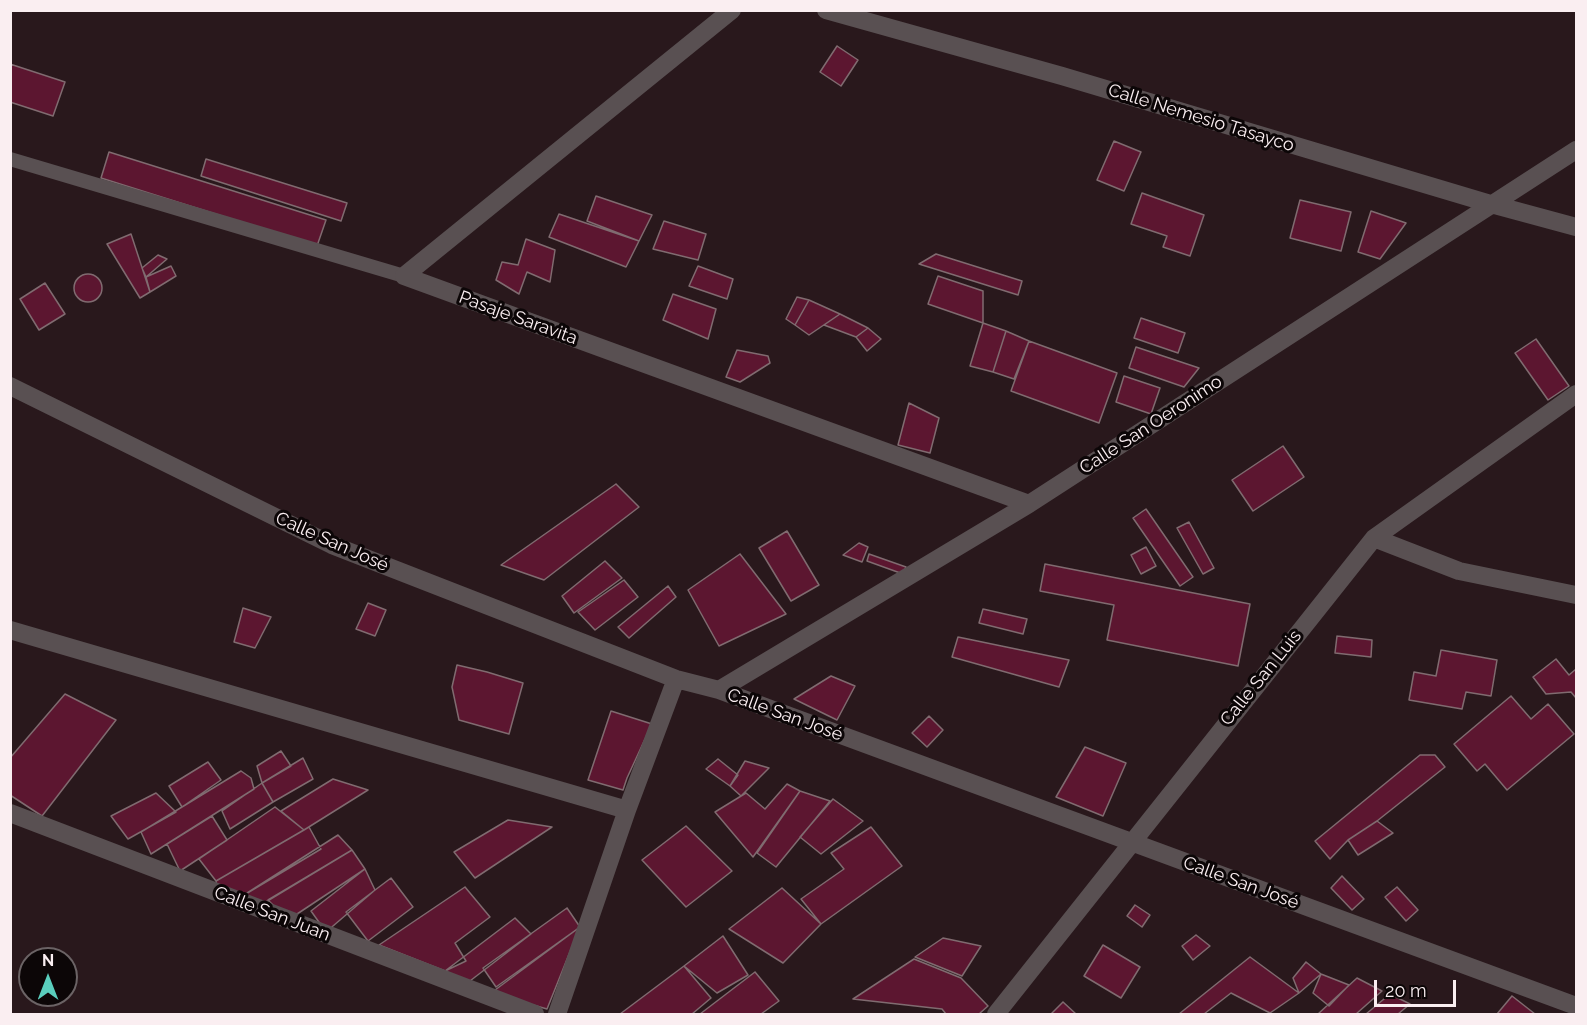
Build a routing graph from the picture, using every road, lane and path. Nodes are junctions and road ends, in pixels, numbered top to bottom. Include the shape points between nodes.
1 (732, 10) edge
2 (826, 10) edge
3 (1576, 150) edge
4 (10, 159) edge
5 (1491, 204) junction
6 (1576, 227) edge
7 (404, 276) junction
8 (10, 386) edge
9 (1576, 394) edge
10 (1029, 504) junction
11 (1374, 538) junction
12 (1576, 595) edge
13 (10, 630) edge
14 (676, 679) junction
15 (718, 690) junction
16 (627, 810) junction
17 (10, 813) edge
18 (1131, 842) junction
19 (1576, 1006) edge
20 (534, 1014) edge
21 (557, 1014) edge
22 (996, 1014) edge

1 - 7 street
2 - 5 street, Calle Nemesio Tasayco
3 - 5 street, Calle San Oeronimo
4 - 7 lane
5 - 6 street, Calle Nemesio Tasayco
5 - 10 street, Calle San Oeronimo
7 - 10 street, Pasaje Saravita
8 - 14 street, Calle San José via 332,545
9 - 11 street, Calle San Luis
10 - 15 street, Calle San Oeronimo
11 - 12 street via 1459,571
11 - 18 street, Calle San Luis
13 - 16 street
14 - 15 street, Calle San José
14 - 16 street
15 - 18 street, Calle San José
16 - 21 street
17 - 20 street, Calle San Juan
18 - 19 street, Calle San José
18 - 22 street, Calle San Luis

